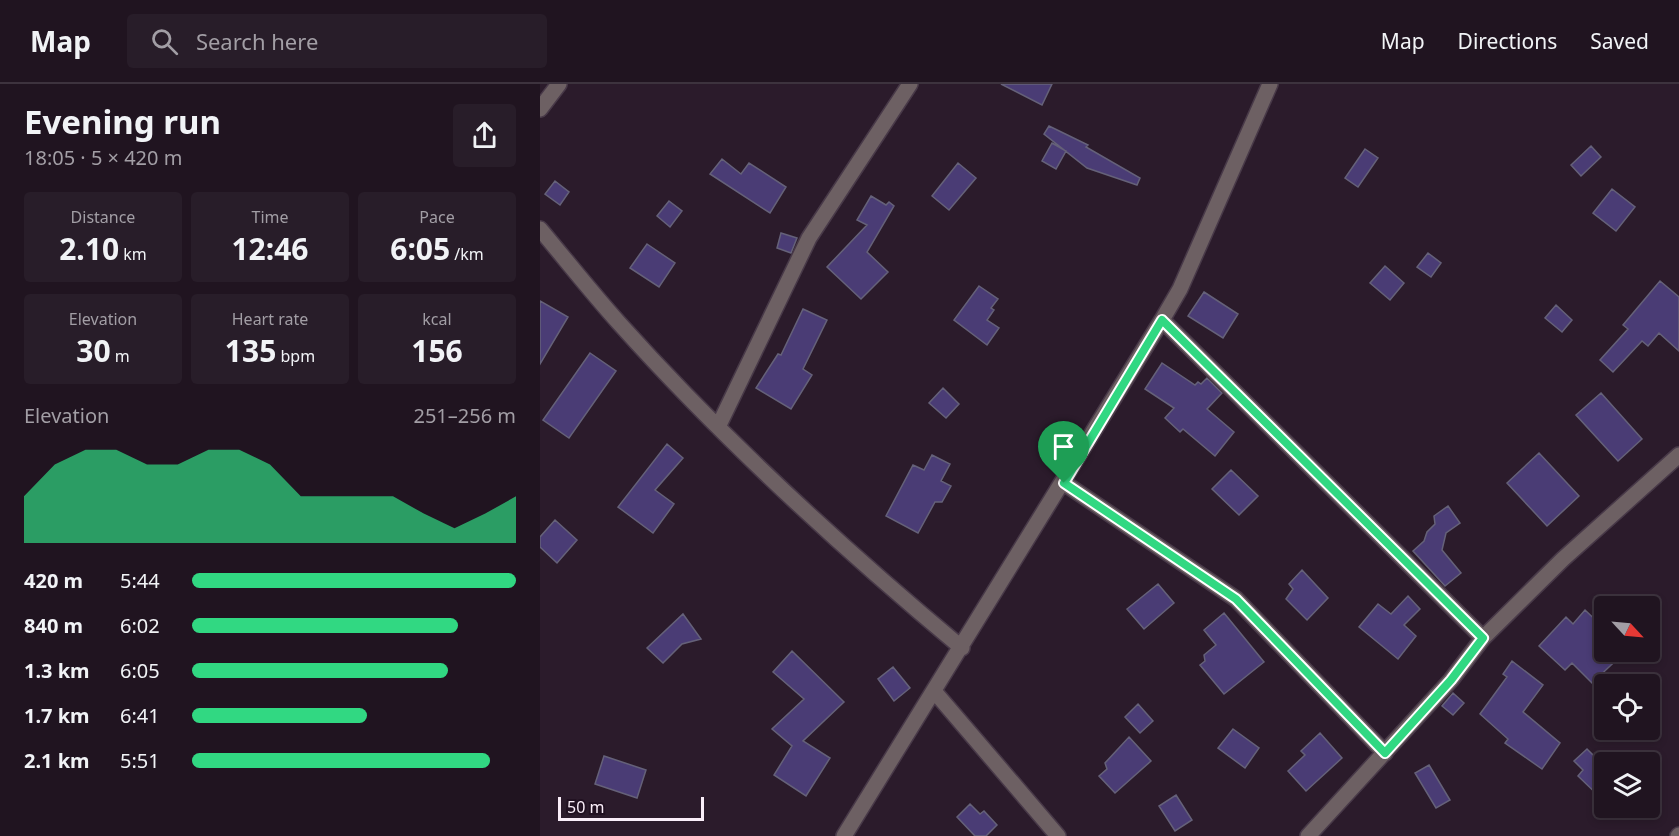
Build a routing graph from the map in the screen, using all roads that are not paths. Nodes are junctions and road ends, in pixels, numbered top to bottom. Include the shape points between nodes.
1 (559, 84) edge
2 (910, 84) edge
3 (1270, 84) edge
4 (540, 109) edge
5 (540, 229) edge
6 (1162, 320) junction
7 (718, 427) junction
8 (1679, 455) edge
9 (1064, 483) junction
10 (1483, 638) junction
11 (962, 648) junction
12 (934, 691) junction
13 (1385, 753) junction
14 (844, 836) edge
15 (1058, 836) edge
16 (1308, 836) edge

1 - 4 street
2 - 7 street via 809,238
3 - 6 street via 1180,289
5 - 7 street via 619,323
6 - 9 street
6 - 10 street
7 - 11 street via 890,588
8 - 10 street via 1563,559
9 - 11 street
9 - 13 street via 1236,599
10 - 13 street
11 - 12 street
12 - 14 street
12 - 15 street
13 - 16 street

